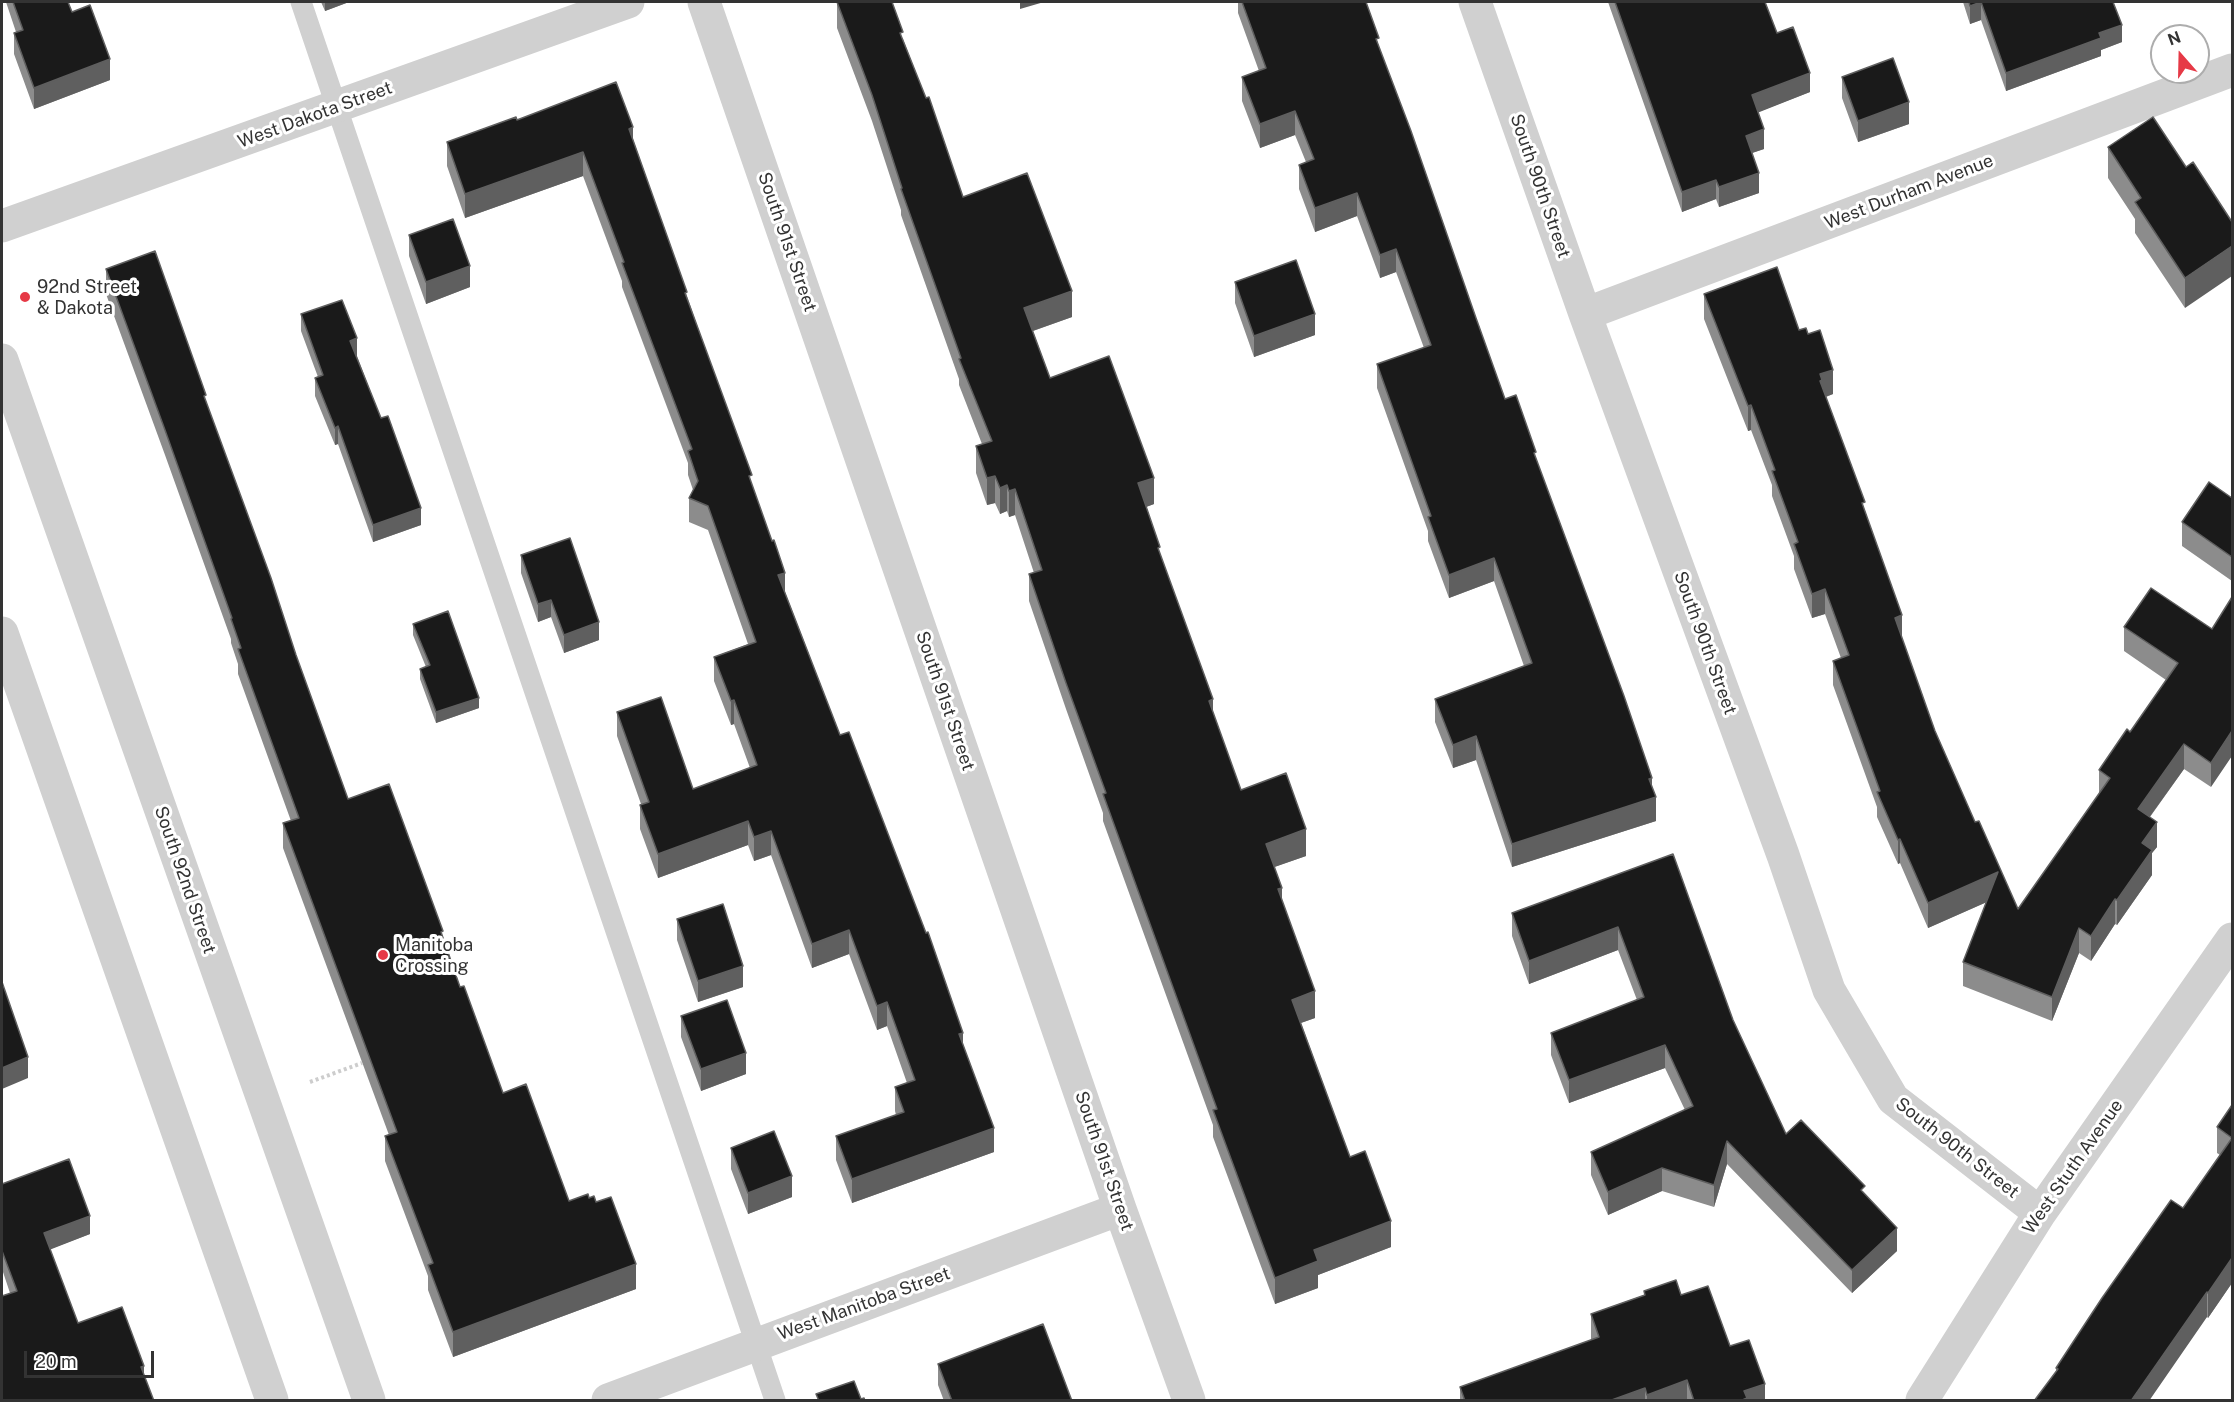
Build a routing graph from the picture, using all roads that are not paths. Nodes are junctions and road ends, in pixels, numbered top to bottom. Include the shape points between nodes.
1 (301, 2) edge
2 (628, 2) edge
3 (705, 2) edge
4 (1475, 2) edge
5 (2232, 70) edge
6 (339, 107) junction
7 (2, 226) edge
8 (1585, 314) junction
9 (2, 360) edge
10 (2, 633) edge
11 (2232, 939) edge
12 (1120, 1209) junction
13 (2040, 1212) junction
14 (756, 1345) junction
15 (272, 1401) edge
16 (369, 1401) edge
17 (608, 1401) edge
18 (775, 1401) edge
19 (1189, 1401) edge
20 (1922, 1401) edge

1 - 6 lane
2 - 6 street, West Dakota Street
3 - 12 street, South 91st Street
4 - 8 street, South 90th Street
5 - 8 street, West Durham Avenue
6 - 7 street, West Dakota Street
6 - 14 lane
8 - 13 street, South 90th Street via 1829,990 1893,1099
9 - 16 street, South 92nd Street
10 - 15 street
11 - 13 street, West Stuth Avenue
12 - 14 street, West Manitoba Street
12 - 19 street, South 91st Street
13 - 20 street, West Stuth Avenue
14 - 17 street, West Manitoba Street
14 - 18 lane

